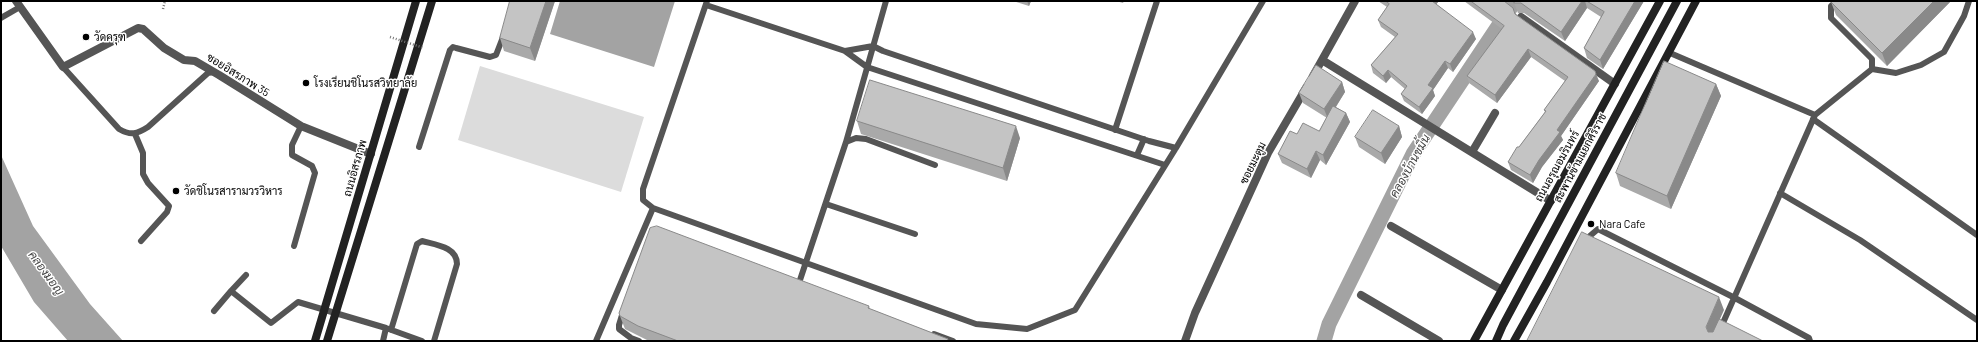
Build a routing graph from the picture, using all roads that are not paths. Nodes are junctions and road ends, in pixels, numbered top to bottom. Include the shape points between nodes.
1 (415, 1) edge
2 (432, 1) edge
3 (886, 1) edge
4 (1157, 1) edge
5 (1263, 1) edge
6 (1355, 1) edge
7 (1660, 1) edge
8 (1677, 1) edge
9 (1696, 1) edge
10 (1836, 1) edge
11 (1969, 1) edge
12 (706, 3) edge
13 (18, 4) edge
14 (1522, 17) edge
15 (1, 18) edge
16 (506, 28) edge
17 (873, 46) junction
18 (845, 51) junction
19 (1670, 53) junction
20 (1322, 60) junction
21 (63, 67) junction
22 (867, 67) junction
23 (1872, 69) junction
24 (213, 72) junction
25 (1615, 84) junction
26 (1495, 113) dead end
27 (1814, 117) junction
28 (301, 126) junction
29 (1116, 130) junction
30 (135, 134) junction
31 (1144, 139) junction
32 (846, 142) junction
33 (419, 147) dead end
34 (1176, 148) junction
35 (1472, 152) junction
36 (371, 154) junction
37 (1137, 155) junction
38 (935, 165) dead end
39 (1165, 165) junction
40 (1780, 193) junction
41 (1551, 201) junction
42 (826, 204) junction
43 (653, 208) junction
44 (1391, 226) dead end
45 (915, 234) dead end
46 (1977, 235) edge
47 (142, 241) dead end
48 (1582, 244) edge
49 (294, 246) dead end
50 (807, 262) junction
51 (246, 275) dead end
52 (792, 280) edge
53 (799, 283) junction
54 (806, 286) edge
55 (1502, 290) junction
56 (231, 291) junction
57 (1361, 295) dead end
58 (1735, 298) junction
59 (627, 303) edge
60 (324, 310) junction
61 (214, 311) dead end
62 (336, 313) junction
63 (1977, 320) edge
64 (1503, 325) junction
65 (389, 329) junction
66 (931, 333) edge
67 (315, 341) edge
68 (327, 341) edge
69 (383, 341) edge
70 (422, 341) edge
71 (434, 341) edge
72 (596, 341) edge
73 (639, 341) edge
74 (953, 341) edge
75 (1185, 341) edge
76 (1439, 341) edge
77 (1474, 341) edge
78 (1491, 341) edge
79 (1496, 341) edge
80 (1514, 341) edge
81 (1715, 341) edge
82 (1810, 341) edge

1 - 36 main road, ถนนอิสรภาพ
2 - 62 main road
3 - 17 lane
4 - 29 lane
5 - 34 lane
6 - 20 street, ซอยมะตูม
7 - 25 main road, ถนนอรุณอมรินทร์
8 - 64 main road, สะพานข้ามแยกศิริราช
9 - 19 main road
10 - 23 lane via 1831,6 1830,18 1872,60
11 - 23 lane via 1964,16 1944,52 1921,65 1896,73
12 - 18 lane
12 - 43 lane via 643,189 643,200
13 - 15 lane
13 - 21 street
14 - 25 street
16 - 33 lane via 496,55 490,57 453,47 450,50
17 - 18 lane
17 - 22 lane
17 - 29 lane
18 - 22 lane
19 - 27 lane
19 - 80 main road
20 - 35 street
20 - 75 street, ซอยมะตูม via 1268,153
21 - 24 street, ซอยอิสรภาพ 35 via 138,28 143,29 164,48 184,60 195,61
21 - 30 lane via 119,129 128,134
22 - 32 lane
22 - 37 lane
23 - 27 lane
24 - 28 street, ซอยอิสรภาพ 35
24 - 30 lane via 208,73 167,111
25 - 41 main road, ถนนอรุณอมรินทร์
26 - 35 street
27 - 40 lane
27 - 46 lane
28 - 36 street, ซอยอิสรภาพ 35
28 - 49 lane via 292,145 292,154 312,166 315,173
29 - 31 lane
30 - 47 lane via 143,153 143,174 169,206 167,212
31 - 34 lane
31 - 37 lane
32 - 38 lane via 856,138 866,139
32 - 42 lane
34 - 39 lane
35 - 41 street
36 - 60 main road, ถนนอิสรภาพ
37 - 39 lane
39 - 50 lane via 1075,310 1027,330 976,324
40 - 58 lane
40 - 63 lane via 1860,240
41 - 55 main road, ถนนอรุณอมรินทร์
42 - 45 lane
42 - 50 lane
43 - 50 lane
43 - 72 lane
44 - 55 street
48 - 58 lane via 1598,229
50 - 53 lane
51 - 56 lane
52 - 53 lane
53 - 54 lane
55 - 77 main road, ถนนอรุณอมรินทร์
56 - 60 lane via 271,323 298,302
56 - 61 lane
57 - 76 street
58 - 81 lane
58 - 82 lane via 1809,338
59 - 73 lane via 619,329 630,338
60 - 62 lane
60 - 67 main road, ถนนอิสรภาพ
62 - 65 lane
62 - 68 main road
64 - 78 main road, สะพานข้ามแยกศิริราช
64 - 79 main road, สะพานข้ามแยกศิริราช
65 - 69 lane
65 - 70 lane
65 - 71 lane via 417,244 422,241 451,250 457,257
66 - 74 lane

